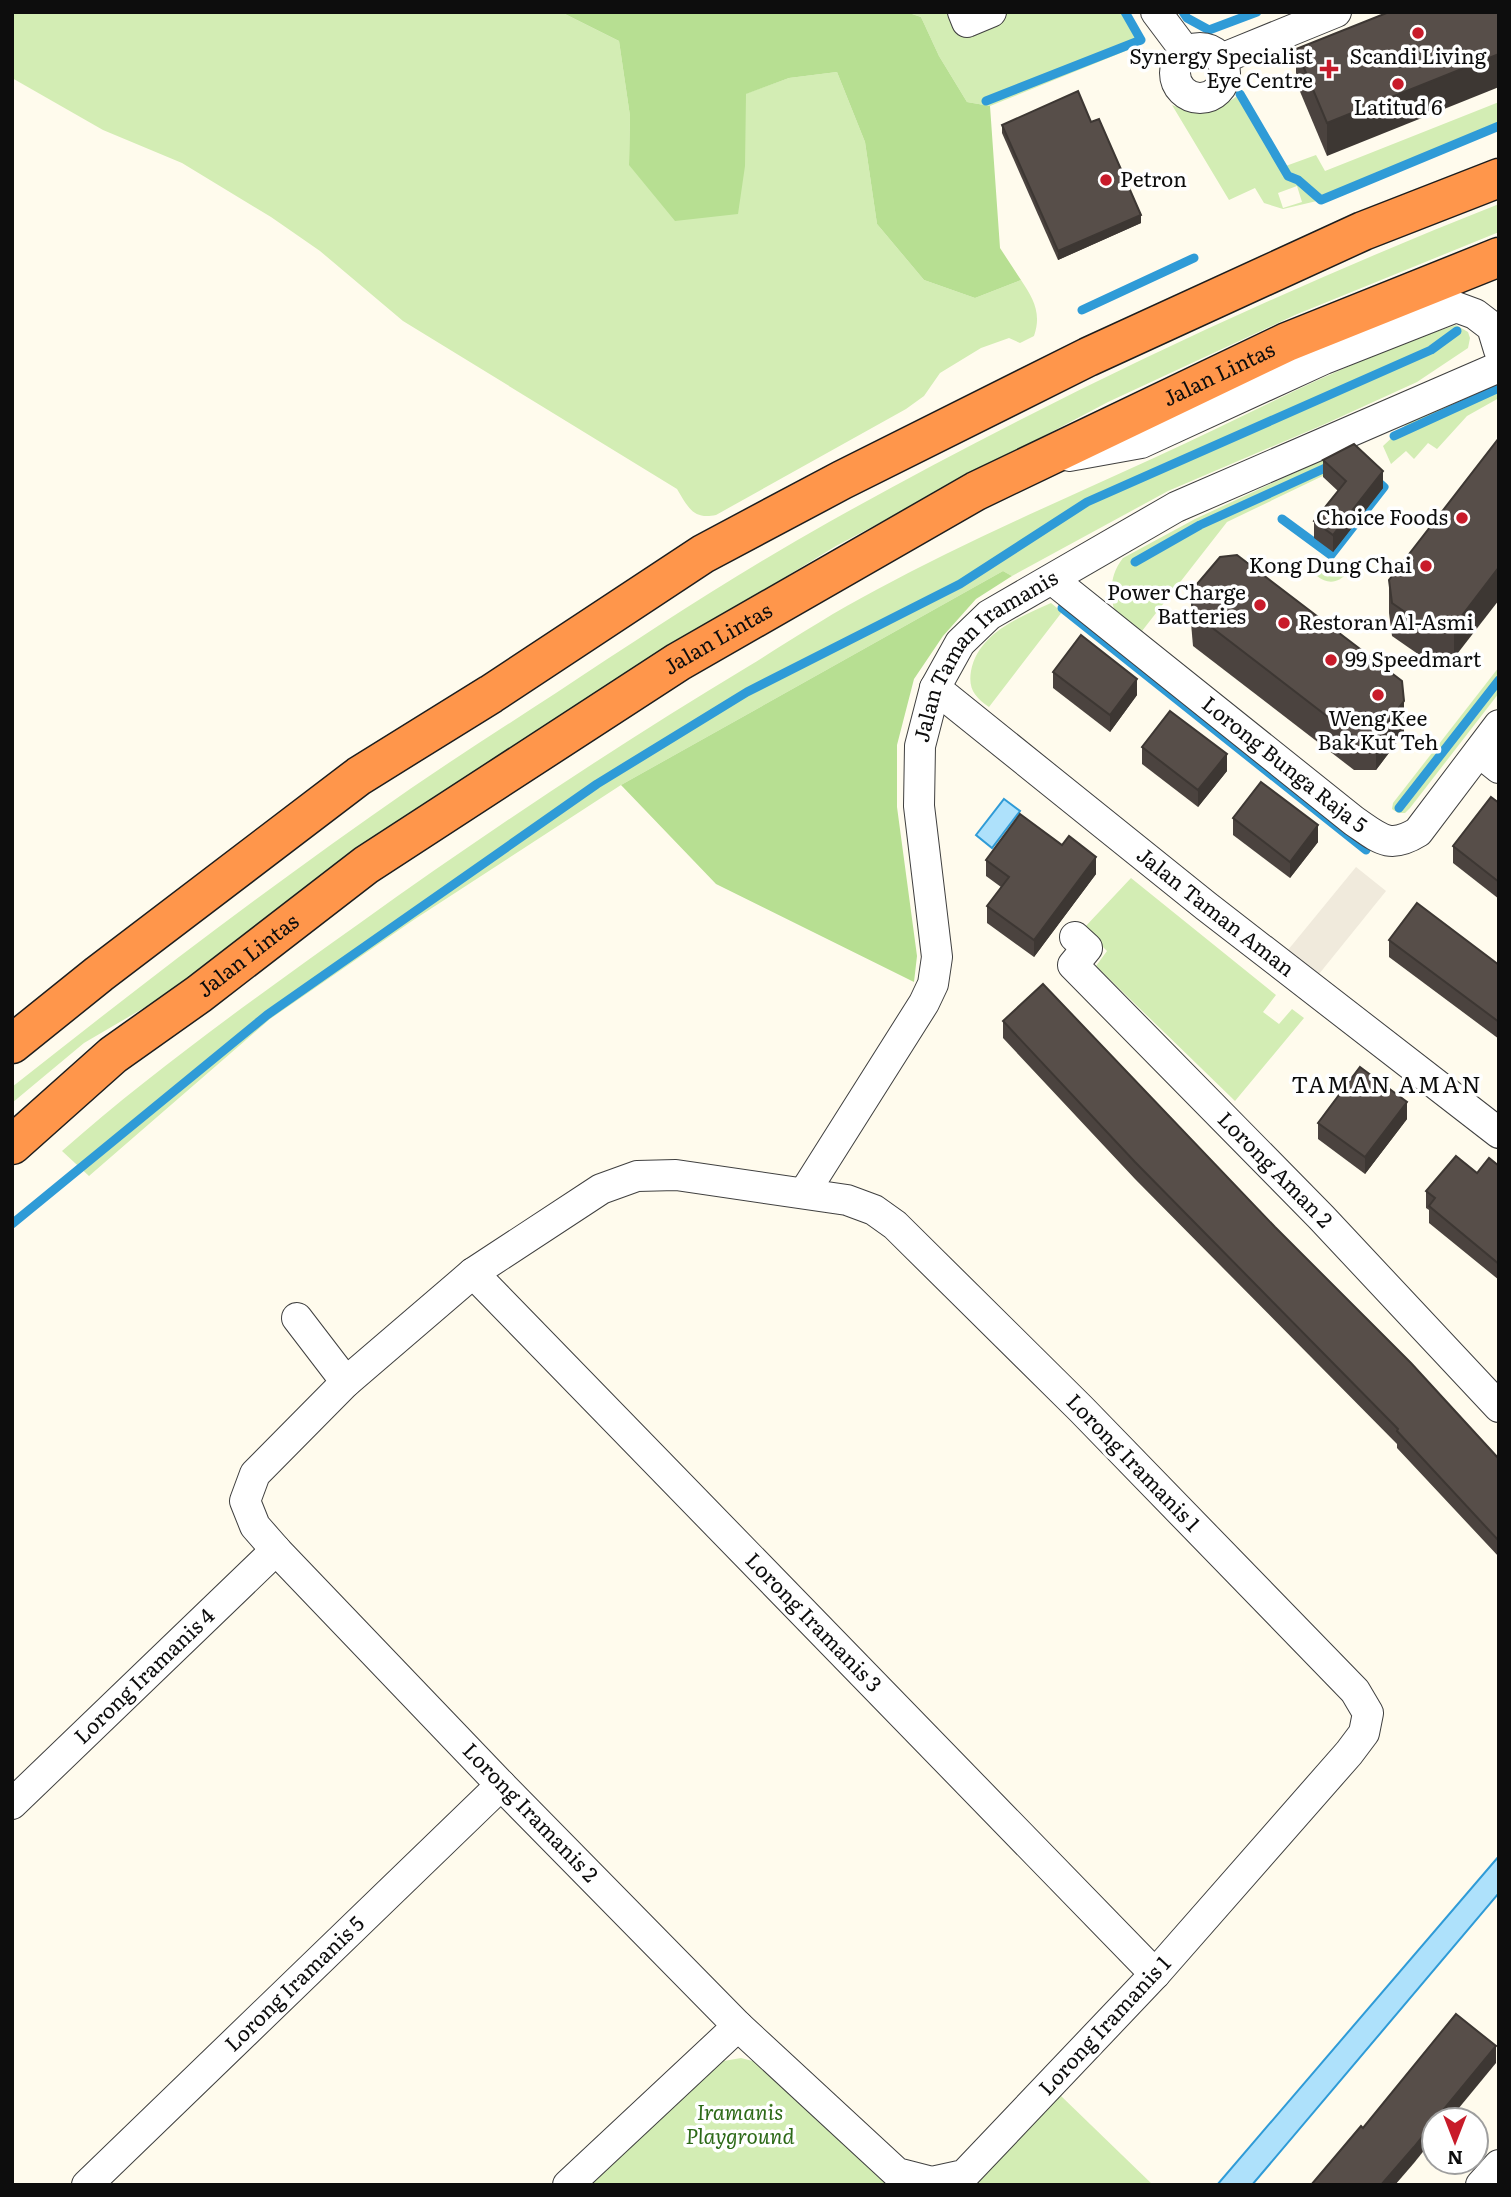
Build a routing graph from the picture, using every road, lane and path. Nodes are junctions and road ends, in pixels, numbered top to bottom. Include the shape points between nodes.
1 (963, 12) edge
2 (991, 12) edge
3 (1156, 12) edge
4 (1336, 12) edge
5 (1186, 52) junction
6 (1222, 59) junction
7 (1499, 178) edge
8 (1499, 257) edge
9 (1499, 350) edge
10 (1499, 367) edge
11 (1042, 460) junction
12 (1053, 580) junction
13 (935, 688) junction
14 (1499, 725) edge
15 (1489, 760) edge
16 (1075, 937) dead end
17 (12, 1044) edge
18 (113, 1055) junction
19 (12, 1114) edge
20 (1499, 1133) edge
21 (12, 1146) edge
22 (804, 1193) junction
23 (473, 1273) junction
24 (297, 1318) dead end
25 (346, 1382) junction
26 (1499, 1407) edge
27 (276, 1550) junction
28 (501, 1784) junction
29 (12, 1804) edge
30 (1155, 1973) junction
31 (738, 2026) junction
32 (1499, 2165) edge
33 (964, 2175) joint
34 (87, 2185) edge
35 (568, 2185) edge
36 (1481, 2185) edge

1 - 2 street via 967,22
3 - 5 street
4 - 6 street
5 - 6 street via 1205,48
5 - 6 street via 1175,68 1175,78 1186,94 1195,97 1205,97 1221,87 1225,78
7 - 17 highway via 1363,231 1101,351 703,554 359,776
8 - 11 highway, Jalan Lintas via 1287,342
9 - 11 street via 1492,327 1456,307 1324,359 1141,443
10 - 12 street, Jalan Taman Iramanis via 1176,508
11 - 18 highway, Jalan Lintas via 976,491 667,670 366,865
12 - 13 street, Jalan Taman Iramanis via 989,615 960,643
12 - 15 street, Lorong Bunga Raja 5 via 1354,821 1388,842 1404,841 1418,832
13 - 20 street, Jalan Taman Aman
13 - 22 street, Jalan Taman Iramanis via 920,746 919,806 937,957 933,984
14 - 15 street, Lorong Bunga Raja 5
16 - 26 street, Lorong Aman 2 via 1087,948 1073,965 1321,1217
18 - 19 highway via 72,1066
18 - 21 highway, Jalan Lintas
22 - 23 street, Lorong Iramanis 1 via 676,1175 637,1176 601,1189
22 - 30 street, Lorong Iramanis 1 via 847,1200 874,1210 895,1225 1307,1642 1354,1691 1368,1713 1364,1733 1349,1753
23 - 25 street, Lorong Iramanis 1
23 - 30 street, Lorong Iramanis 3
24 - 25 street
25 - 27 street, Lorong Iramanis 2 via 255,1474 245,1501 255,1526
27 - 28 street, Lorong Iramanis 2
27 - 29 street, Lorong Iramanis 4
28 - 31 street, Lorong Iramanis 2
28 - 34 street, Lorong Iramanis 5
30 - 33 street, Lorong Iramanis 1
31 - 33 street, Lorong Iramanis 2 via 897,2173 932,2182
31 - 35 street
32 - 36 street

